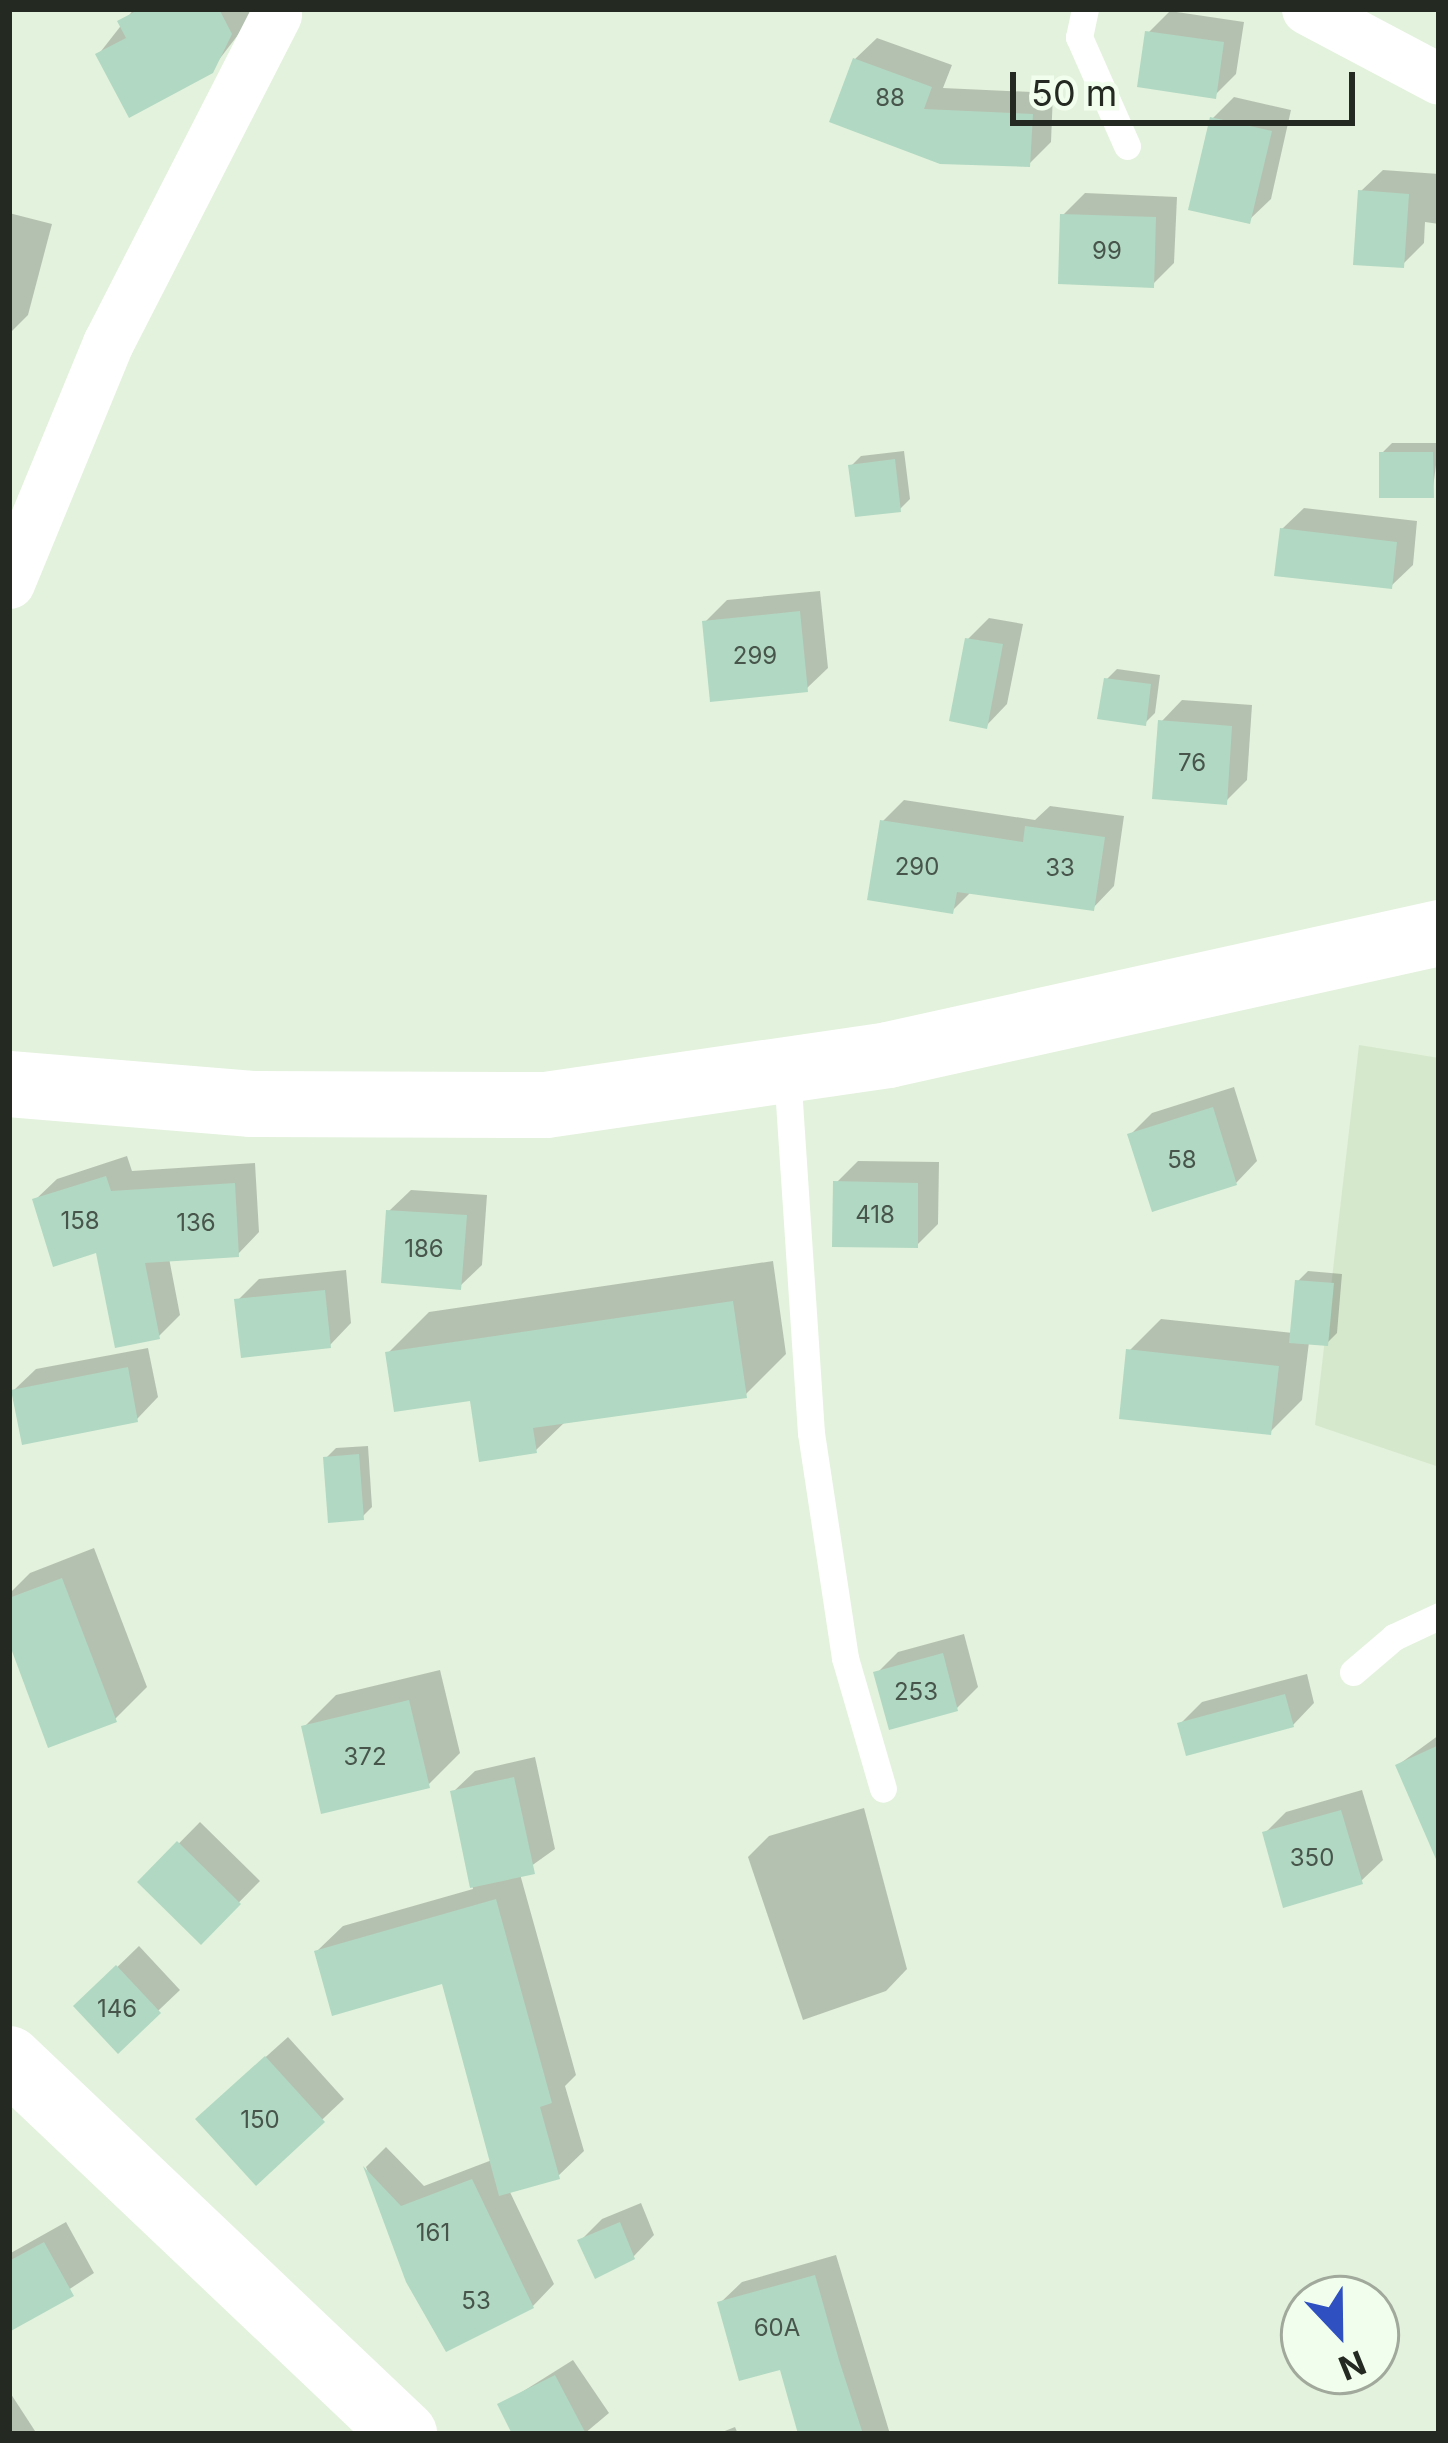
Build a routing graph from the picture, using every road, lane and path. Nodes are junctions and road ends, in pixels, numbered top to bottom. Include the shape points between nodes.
1 (1084, 9) edge
2 (1307, 9) edge
3 (276, 15) dead end
4 (1439, 79) edge
5 (1127, 146) dead end
6 (9, 583) edge
7 (1439, 932) edge
8 (787, 1072) junction
9 (9, 1084) edge
10 (1439, 1616) edge
11 (1353, 1672) dead end
12 (883, 1789) dead end
13 (9, 2059) edge
14 (404, 2434) edge

1 - 5 lane via 1078,38
2 - 4 street
3 - 6 street via 108,343
7 - 8 street
8 - 9 street via 461,1109 122,1098
8 - 12 lane via 811,1433 844,1658
10 - 11 lane via 1394,1637
13 - 14 street

